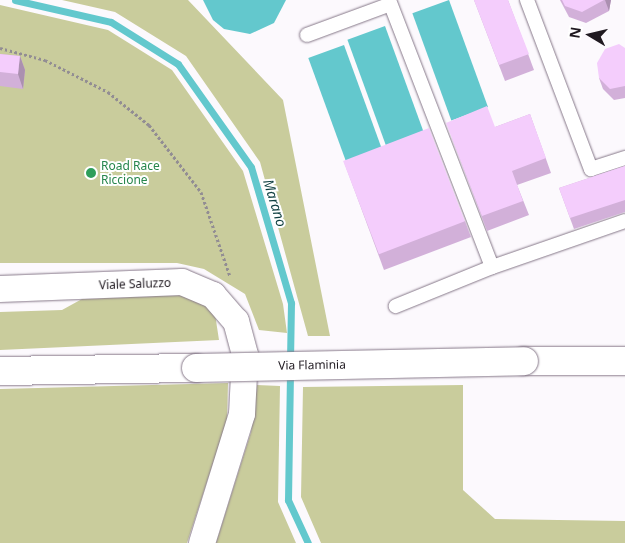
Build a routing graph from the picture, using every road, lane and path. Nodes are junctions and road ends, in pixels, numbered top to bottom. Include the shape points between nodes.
1 (527, 0) edge
2 (389, 3) edge
3 (307, 35) dead end
4 (0, 48) edge
5 (625, 158) edge
6 (625, 221) edge
7 (492, 267) junction
8 (0, 289) edge
9 (396, 306) dead end
10 (236, 321) junction
11 (625, 361) edge
12 (0, 371) edge
13 (202, 543) edge

1 - 5 lane via 591,169
2 - 3 lane
2 - 7 lane
4 - 10 path via 45,60 108,92 149,125 177,156 201,192 228,261
6 - 7 lane
7 - 9 lane
8 - 10 street, Viale Saluzzo via 182,282 213,295
10 - 13 street, Viale Saluzzo via 245,355 242,414
11 - 12 main road, Via Flaminia, bridge

